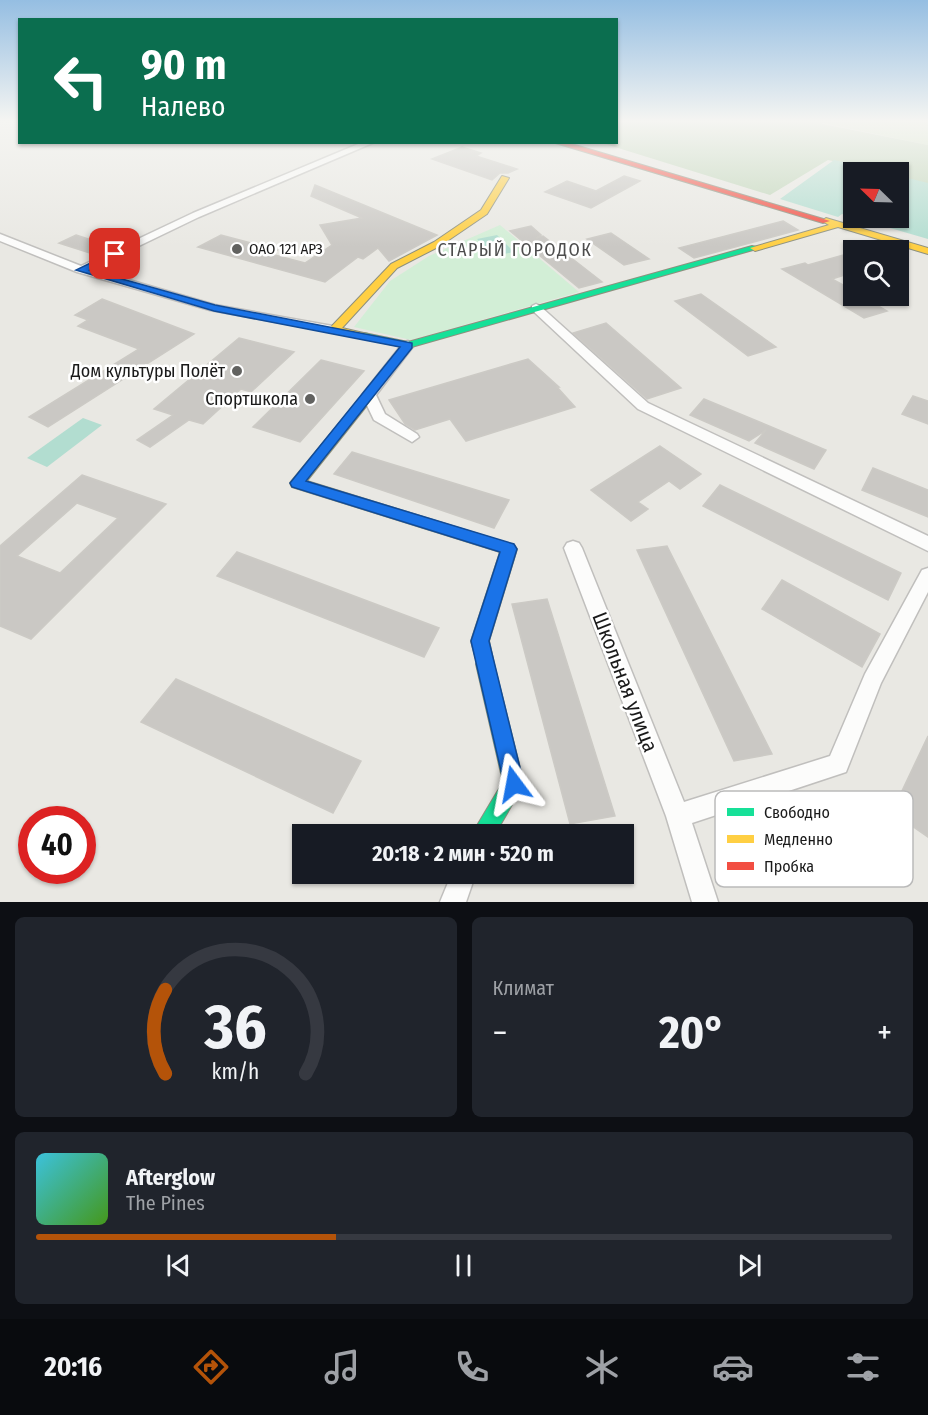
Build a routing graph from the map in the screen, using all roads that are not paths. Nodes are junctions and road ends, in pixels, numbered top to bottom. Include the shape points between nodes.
1 (320, 163) edge
2 (627, 163) edge
3 (505, 178) dead end
4 (840, 225) junction
5 (0, 237) edge
6 (928, 251) edge
7 (81, 270) junction
8 (536, 308) junction
9 (334, 330) junction
10 (408, 345) junction
11 (369, 395) junction
12 (412, 437) dead end
13 (928, 544) edge
14 (573, 548) dead end
15 (928, 575) edge
16 (755, 791) edge
17 (715, 804) edge
18 (678, 816) junction
19 (489, 824) edge
20 (460, 884) edge
21 (453, 902) edge
22 (705, 902) edge

1 - 7 street via 196,215
2 - 4 street
3 - 9 street via 484,213 394,266
4 - 6 street
4 - 8 street
5 - 7 street
7 - 9 street via 214,308
8 - 10 street
8 - 13 street via 643,406
9 - 10 street
10 - 11 street
11 - 12 street via 379,417
11 - 19 street via 297,483 509,549 480,641 514,784
14 - 18 street, Школьная улица
15 - 16 street via 872,680 838,764
17 - 18 street
18 - 22 street, Школьная улица
20 - 21 street

